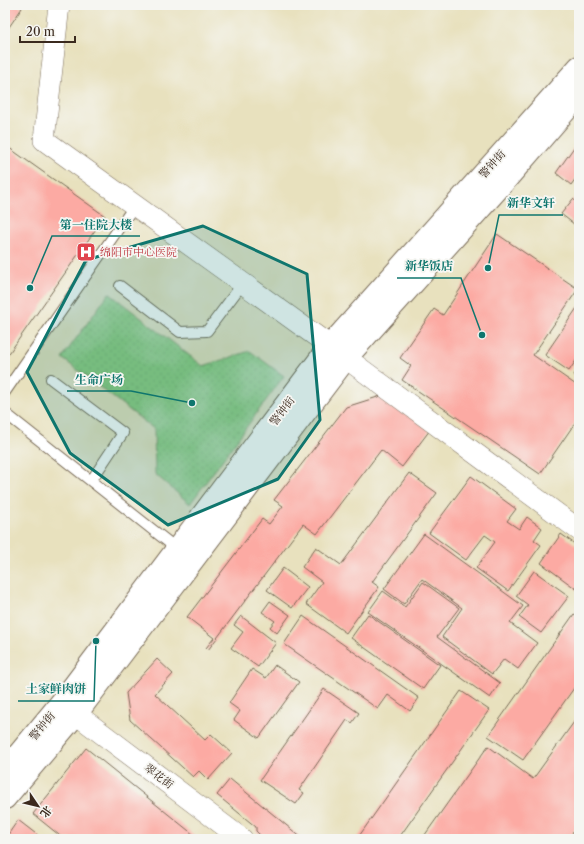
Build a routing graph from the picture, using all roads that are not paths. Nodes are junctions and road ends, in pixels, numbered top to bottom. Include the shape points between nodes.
1 (59, 5) edge
2 (579, 67) edge
3 (579, 95) edge
4 (135, 205) junction
5 (243, 283) junction
6 (120, 286) dead end
7 (338, 352) junction
8 (51, 380) dead end
9 (5, 392) edge
10 (5, 413) edge
11 (91, 481) junction
12 (579, 530) edge
13 (177, 549) junction
14 (76, 714) junction
15 (5, 771) edge
16 (5, 798) edge
17 (242, 839) edge

1 - 4 street via 44,140
2 - 7 main road, 警钟街
3 - 7 main road, 警钟街 via 502,184
4 - 5 street
4 - 9 lane
5 - 6 lane via 207,331 180,332
5 - 7 street
7 - 12 street
7 - 13 main road, 警钟街
7 - 14 main road, 警钟街
8 - 11 lane via 123,433
10 - 11 lane
11 - 13 lane
13 - 15 main road, 警钟街 via 61,703
14 - 16 main road, 警钟街
14 - 17 street, 翠花街

